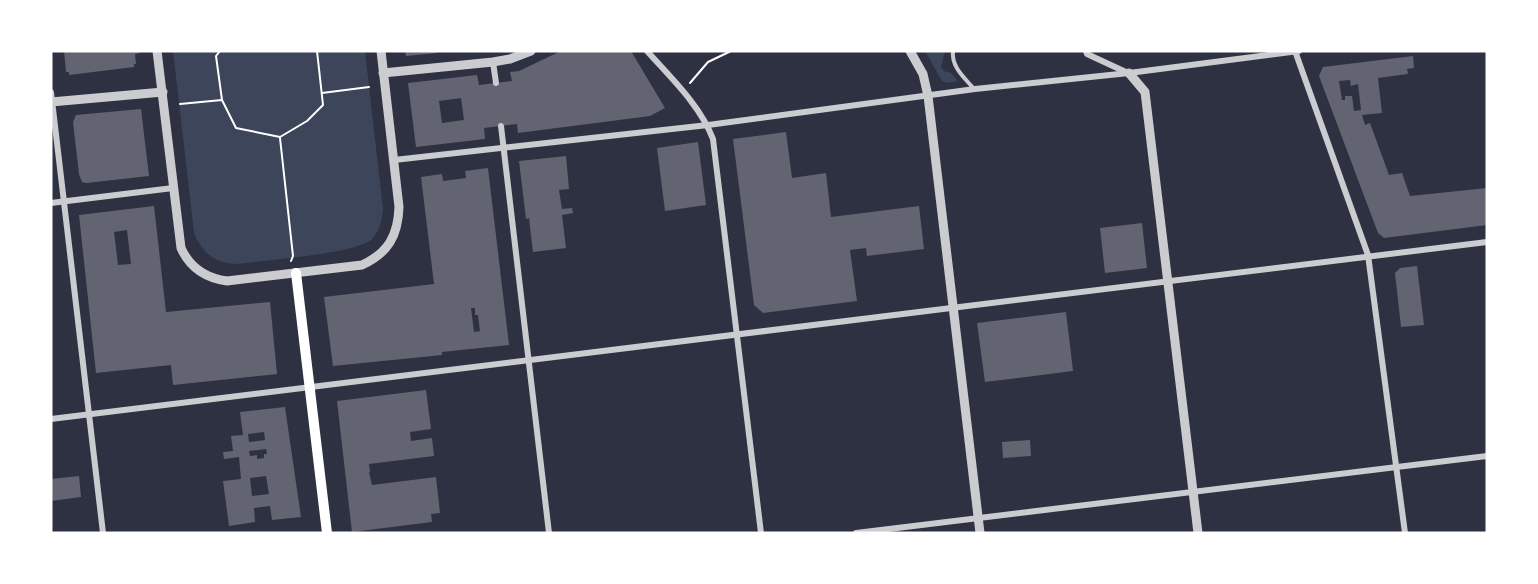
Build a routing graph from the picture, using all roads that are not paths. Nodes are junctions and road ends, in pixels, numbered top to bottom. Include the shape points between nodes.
1 (156, 51) edge
2 (381, 51) edge
3 (531, 51) edge
4 (647, 51) edge
5 (910, 51) edge
6 (953, 51) edge
7 (1086, 51) edge
8 (1296, 51) edge
9 (493, 62) junction
10 (383, 73) junction
11 (1129, 73) junction
12 (496, 83) dead end
13 (975, 89) junction
14 (163, 92) junction
15 (928, 96) junction
16 (51, 99) edge
17 (708, 125) junction
18 (501, 126) dead end
19 (503, 147) junction
20 (394, 160) junction
21 (173, 188) junction
22 (64, 201) junction
23 (51, 203) edge
24 (1487, 242) edge
25 (1368, 255) junction
26 (296, 273) junction
27 (1168, 282) junction
28 (952, 308) junction
29 (738, 334) junction
30 (528, 360) junction
31 (310, 386) junction
32 (88, 414) junction
33 (51, 418) edge
34 (1487, 456) edge
35 (1396, 466) junction
36 (1192, 490) junction
37 (978, 518) junction
38 (103, 533) edge
39 (327, 533) edge
40 (549, 533) edge
41 (761, 533) edge
42 (856, 533) edge
43 (980, 533) edge
44 (1198, 533) edge
45 (1405, 533) edge

1 - 14 street
2 - 10 street
3 - 9 street
4 - 17 street
5 - 15 street via 923,74
6 - 13 lane via 956,67
7 - 11 street
8 - 11 street
8 - 25 street
9 - 10 street
9 - 12 street
10 - 20 street
11 - 13 street
11 - 27 street via 1145,92
13 - 15 street
14 - 16 street
14 - 21 street
15 - 17 street
15 - 28 street
16 - 22 street
17 - 19 street
17 - 29 street
18 - 19 street
19 - 20 street
19 - 30 street
20 - 26 street via 399,221 389,246 362,265
21 - 22 street
21 - 26 street via 182,248 186,260 195,268 227,281
22 - 23 street
22 - 32 street
24 - 25 street
25 - 27 street
25 - 35 street
26 - 31 main road
27 - 28 street
27 - 36 street
28 - 29 street
28 - 37 street
29 - 30 street
29 - 41 street
30 - 31 street
30 - 40 street
31 - 32 street
31 - 39 main road
32 - 33 street
32 - 38 street
34 - 35 street
35 - 36 street
35 - 45 street
36 - 37 street
36 - 44 street
37 - 42 street
37 - 43 street

